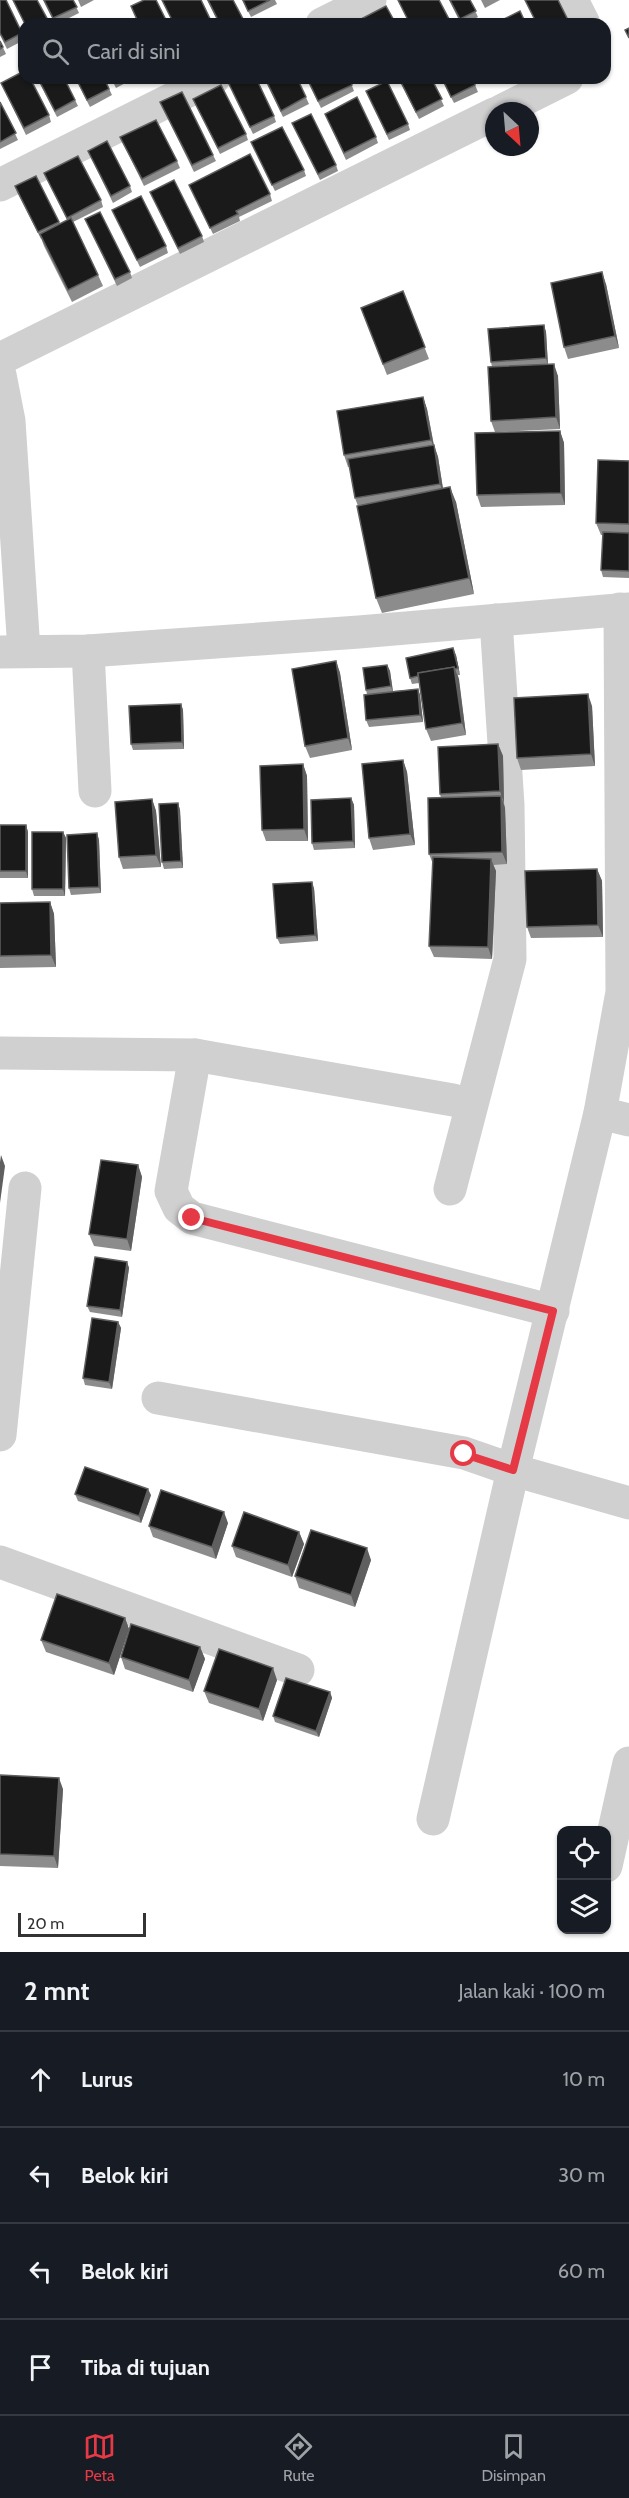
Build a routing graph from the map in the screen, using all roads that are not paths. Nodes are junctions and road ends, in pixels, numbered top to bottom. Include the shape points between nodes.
1 (370, 0) edge
2 (572, 0) edge
3 (334, 18) edge
4 (581, 18) edge
5 (202, 84) edge
6 (555, 84) edge
7 (519, 102) edge
8 (485, 118) edge
9 (0, 185) edge
10 (0, 358) edge
11 (0, 375) edge
12 (624, 609) edge
13 (496, 621) junction
14 (12, 651) edge
15 (88, 651) junction
16 (95, 791) dead end
17 (0, 1053) edge
18 (195, 1055) junction
19 (453, 1100) dead end
20 (614, 1116) edge
21 (24, 1188) dead end
22 (450, 1189) dead end
23 (553, 1311) junction
24 (158, 1398) dead end
25 (0, 1427) edge
26 (0, 1434) edge
27 (513, 1470) junction
28 (629, 1503) edge
29 (0, 1562) edge
30 (298, 1670) dead end
31 (629, 1763) edge
32 (433, 1819) dead end
33 (616, 1849) edge

1 - 3 street
2 - 4 street
5 - 9 street
6 - 7 street
8 - 10 street
11 - 14 street via 9,421
12 - 13 street
12 - 20 street via 622,992
13 - 15 street
13 - 22 street via 508,805 510,959
14 - 15 street
15 - 16 street
17 - 18 street
18 - 19 street
18 - 23 street via 171,1191 179,1208 192,1218
20 - 23 street
21 - 25 street
23 - 27 street
24 - 27 street via 464,1454
25 - 26 street
27 - 28 street
27 - 32 street
29 - 30 street
31 - 33 street

